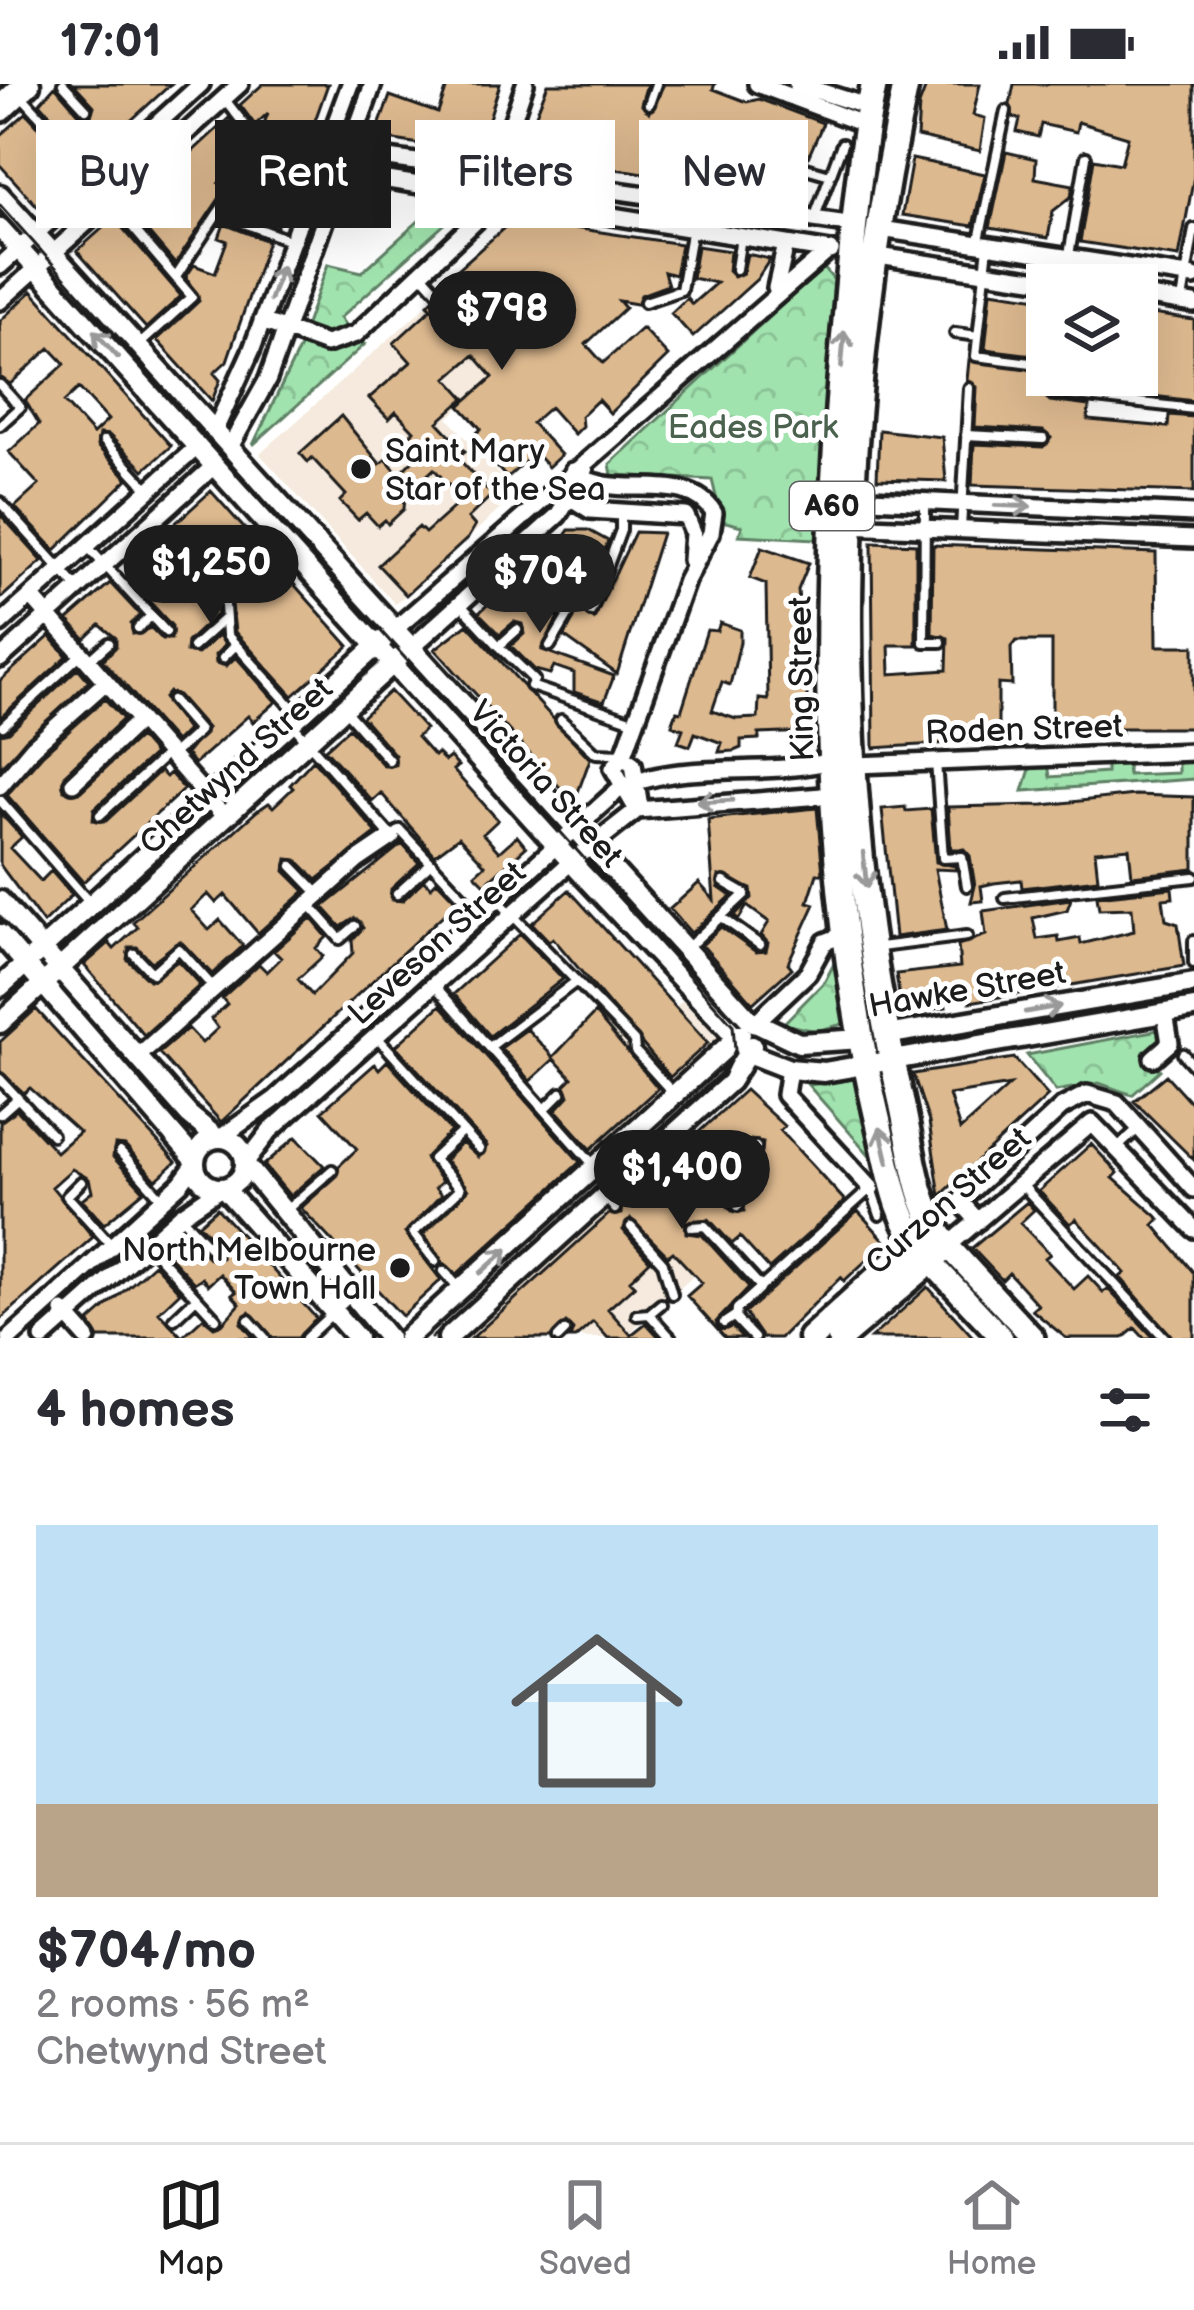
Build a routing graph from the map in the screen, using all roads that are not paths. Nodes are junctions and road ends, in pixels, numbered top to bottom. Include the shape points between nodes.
1 (63, 84) edge
2 (201, 84) edge
3 (240, 84) edge
4 (350, 84) edge
5 (373, 84) edge
6 (525, 84) edge
7 (656, 84) edge
8 (757, 84) edge
9 (906, 84) edge
10 (802, 90) edge
11 (15, 95) edge
12 (224, 98) junction
13 (861, 100) edge
14 (649, 104) dead end
15 (86, 109) dead end
16 (1006, 111) dead end
17 (42, 120) edge
18 (162, 120) edge
19 (241, 120) edge
20 (337, 120) edge
21 (360, 120) edge
22 (512, 120) edge
23 (191, 128) edge
24 (842, 144) dead end
25 (1086, 158) dead end
26 (808, 169) edge
27 (830, 176) junction
28 (0, 195) edge
29 (215, 218) edge
30 (808, 218) edge
31 (814, 219) junction
32 (855, 225) junction
33 (0, 228) edge
34 (43, 228) edge
35 (80, 228) edge
36 (135, 228) edge
37 (258, 228) edge
38 (297, 228) edge
39 (321, 228) edge
40 (469, 228) edge
41 (692, 228) joint
42 (881, 229) junction
43 (1194, 229) edge
44 (37, 233) junction
45 (741, 236) junction
46 (292, 241) junction
47 (786, 244) junction
48 (983, 246) junction
49 (20, 249) junction
50 (840, 252) junction
51 (53, 253) junction
52 (878, 256) junction
53 (1066, 256) junction
54 (1065, 264) edge
55 (0, 266) edge
56 (37, 268) junction
57 (736, 268) dead end
58 (420, 272) junction
59 (984, 273) junction
60 (176, 277) junction
61 (1190, 277) edge
62 (1026, 279) edge
63 (772, 296) junction
64 (1158, 298) edge
65 (1, 299) edge
66 (645, 302) dead end
67 (1188, 303) edge
68 (262, 321) junction
69 (285, 330) junction
70 (473, 332) dead end
71 (955, 333) dead end
72 (978, 336) junction
73 (139, 345) junction
74 (1026, 362) edge
75 (0, 385) edge
76 (969, 388) dead end
77 (1078, 396) edge
78 (1194, 409) edge
79 (0, 425) edge
80 (214, 430) junction
81 (967, 435) junction
82 (1043, 439) dead end
83 (104, 441) dead end
84 (198, 446) junction
85 (230, 447) junction
86 (215, 465) junction
87 (171, 470) junction
88 (577, 475) junction
89 (554, 485) junction
90 (605, 487) junction
91 (148, 490) junction
92 (188, 490) junction
93 (700, 497) junction
94 (844, 497) junction
95 (569, 500) junction
96 (0, 502) edge
97 (926, 503) junction
98 (962, 504) junction
99 (1084, 509) junction
100 (603, 511) junction
101 (621, 512) junction
102 (1194, 514) edge
103 (686, 516) junction
104 (842, 524) junction
105 (925, 530) junction
106 (961, 531) junction
107 (1082, 536) junction
108 (1194, 539) edge
109 (528, 543) junction
110 (87, 546) junction
111 (514, 556) junction
112 (199, 562) dead end
113 (104, 565) junction
114 (61, 569) junction
115 (686, 580) junction
116 (443, 585) junction
117 (78, 588) junction
118 (590, 588) dead end
119 (31, 596) junction
120 (461, 604) junction
121 (591, 611) dead end
122 (48, 616) junction
123 (151, 616) junction
124 (225, 618) junction
125 (0, 627) edge
126 (138, 628) dead end
127 (394, 629) junction
128 (517, 630) dead end
129 (166, 632) dead end
130 (941, 642) dead end
131 (109, 643) dead end
132 (378, 644) junction
133 (14, 646) junction
134 (236, 646) junction
135 (499, 646) junction
136 (550, 646) dead end
137 (193, 647) dead end
138 (411, 648) junction
139 (0, 658) edge
140 (85, 658) junction
141 (223, 658) dead end
142 (394, 663) junction
143 (346, 672) junction
144 (106, 682) junction
145 (362, 690) junction
146 (172, 700) dead end
147 (343, 708) junction
148 (295, 719) junction
149 (140, 720) junction
150 (561, 720) dead end
151 (634, 722) junction
152 (3, 727) dead end
153 (306, 740) junction
154 (1194, 752) edge
155 (169, 754) junction
156 (623, 756) junction
157 (389, 760) dead end
158 (936, 760) junction
159 (845, 762) junction
160 (791, 770) junction
161 (73, 784) dead end
162 (630, 784) junction
163 (0, 786) edge
164 (836, 795) junction
165 (208, 797) junction
166 (794, 797) junction
167 (0, 800) edge
168 (638, 809) junction
169 (100, 815) dead end
170 (224, 815) junction
171 (571, 828) junction
172 (392, 837) junction
173 (555, 843) junction
174 (154, 847) junction
175 (589, 848) junction
176 (430, 862) junction
177 (571, 862) junction
178 (169, 864) junction
179 (292, 866) dead end
180 (1194, 877) edge
181 (724, 883) dead end
182 (967, 886) dead end
183 (397, 894) dead end
184 (1005, 898) dead end
185 (313, 899) junction
186 (497, 899) junction
187 (0, 901) edge
188 (90, 903) junction
189 (512, 914) junction
190 (480, 915) junction
191 (721, 917) junction
192 (70, 921) junction
193 (356, 926) dead end
194 (0, 934) edge
195 (846, 934) junction
196 (967, 936) dead end
197 (88, 941) junction
198 (1194, 941) edge
199 (760, 945) dead end
200 (873, 948) junction
201 (43, 949) junction
202 (683, 951) junction
203 (134, 954) dead end
204 (1194, 962) edge
205 (27, 963) junction
206 (60, 967) junction
207 (419, 969) junction
208 (44, 982) junction
209 (574, 982) junction
210 (1194, 983) edge
211 (434, 985) junction
212 (213, 987) junction
213 (0, 990) edge
214 (1194, 1008) edge
215 (15, 1009) junction
216 (1165, 1013) junction
217 (985, 1019) junction
218 (0, 1023) edge
219 (754, 1024) junction
220 (376, 1036) junction
221 (734, 1039) junction
222 (1169, 1040) junction
223 (990, 1044) junction
224 (880, 1045) junction
225 (491, 1046) junction
226 (327, 1052) junction
227 (750, 1053) junction
228 (1154, 1058) dead end
229 (1189, 1060) edge
230 (129, 1064) junction
231 (866, 1066) junction
232 (340, 1068) junction
233 (789, 1070) junction
234 (0, 1079) edge
235 (561, 1093) dead end
236 (675, 1096) junction
237 (17, 1098) junction
238 (546, 1108) junction
239 (0, 1114) edge
240 (190, 1115) junction
241 (1139, 1128) junction
242 (175, 1130) junction
243 (463, 1131) junction
244 (673, 1132) junction
245 (52, 1135) dead end
246 (218, 1138) junction
247 (1119, 1146) junction
248 (756, 1147) dead end
249 (479, 1149) dead end
250 (120, 1152) dead end
251 (195, 1162) junction
252 (246, 1164) junction
253 (597, 1169) junction
254 (332, 1170) dead end
255 (81, 1182) dead end
256 (718, 1183) junction
257 (1020, 1183) junction
258 (222, 1188) junction
259 (871, 1188) junction
260 (1194, 1189) edge
261 (610, 1196) junction
262 (164, 1200) junction
263 (738, 1206) dead end
264 (283, 1213) junction
265 (180, 1216) junction
266 (880, 1216) dead end
267 (978, 1221) junction
268 (692, 1227) dead end
269 (133, 1228) junction
270 (631, 1228) dead end
271 (1194, 1229) edge
272 (147, 1244) junction
273 (113, 1246) junction
274 (934, 1248) junction
275 (214, 1253) dead end
276 (321, 1260) junction
277 (435, 1261) dead end
278 (444, 1271) dead end
279 (304, 1276) junction
280 (761, 1287) junction
281 (461, 1290) junction
282 (672, 1294) dead end
283 (351, 1296) junction
284 (196, 1298) junction
285 (53, 1299) junction
286 (661, 1304) dead end
287 (334, 1311) junction
288 (637, 1315) dead end
289 (650, 1315) junction
290 (736, 1315) junction
291 (68, 1316) junction
292 (174, 1319) dead end
293 (215, 1319) dead end
294 (249, 1320) dead end
295 (724, 1323) dead end
296 (846, 1328) edge
297 (10, 1338) edge
298 (43, 1338) edge
299 (87, 1338) edge
300 (265, 1338) edge
301 (305, 1338) edge
302 (357, 1338) edge
303 (388, 1338) edge
304 (407, 1338) edge
305 (448, 1338) edge
306 (671, 1338) edge
307 (754, 1338) edge
308 (811, 1338) edge
309 (1002, 1338) edge
310 (1033, 1338) edge
311 (1166, 1338) edge

1 - 15 lane
2 - 18 street
3 - 12 street
4 - 20 street
5 - 21 street
6 - 22 street
7 - 14 lane
8 - 10 street
9 - 42 highway, King Street / A60
10 - 13 street
10 - 13 street
11 - 17 lane
12 - 19 lane
12 - 23 street
13 - 32 highway, King Street / A60
16 - 48 lane
24 - 27 lane
25 - 53 lane
26 - 27 lane
27 - 31 lane
28 - 44 street, Victoria Street
29 - 60 lane
30 - 31 street
31 - 32 street
32 - 42 highway
32 - 50 highway, King Street / A60
33 - 49 street, Victoria Street
34 - 44 street
35 - 51 street
36 - 60 lane
37 - 46 lane
38 - 46 street
39 - 69 street
40 - 58 street
41 - 45 street
41 - 66 lane via 681,290
42 - 48 street
42 - 52 highway, King Street / A60
43 - 61 lane
44 - 49 street
44 - 51 street, Victoria Street
45 - 47 street
45 - 57 lane
68 -> 46 street
47 - 50 street
47 - 63 street
48 - 53 street
48 - 59 lane
49 - 55 street
49 - 56 street, Victoria Street
50 - 52 highway
50 - 63 street, Chetwynd Street
94 -> 50 highway, King Street / A60
51 - 56 street
51 - 73 street, Victoria Street
52 - 59 street
52 - 94 highway, King Street / A60
53 - 54 lane
53 - 61 street
56 - 65 street
84 -> 56 street, Victoria Street
58 - 69 street via 347,340 326,344
58 - 70 lane
59 - 62 street
59 - 72 lane
60 - 73 lane via 192,297
61 - 67 lane
63 - 88 street, Chetwynd Street
64 - 67 street
68 - 69 street
68 - 80 street
69 - 85 street
71 - 72 lane
72 - 74 lane via 976,356
73 - 80 street, Victoria Street
75 - 79 lane via 20,407
76 - 81 lane
77 - 78 lane
80 - 84 street
80 - 85 street, Victoria Street
81 - 82 lane
81 - 98 lane
83 - 91 lane
84 - 86 street, Victoria Street
84 - 87 street
85 - 86 street
85 - 127 street, Victoria Street
86 - 92 street
86 - 132 street, Victoria Street
87 - 91 street
87 - 92 lane
88 - 89 street, Chetwynd Street
88 - 90 street
88 - 95 street, Chetwynd Street
89 - 95 street
89 - 116 street, Chetwynd Street
90 - 93 street
90 - 100 street
91 - 110 street
92 - 113 street
93 - 103 street
93 - 115 street via 714,524
94 - 97 street
94 - 104 highway, King Street / A60
95 - 100 street
95 - 109 street, Chetwynd Street
96 - 114 lane
97 - 98 street
97 - 105 lane
98 -> 99 street
98 - 106 lane
99 - 102 street
99 - 107 lane
100 - 101 street
101 - 103 street
101 - 121 lane
103 - 115 street via 694,533
104 - 105 street
104 - 159 highway, King Street / A60
105 - 106 street
105 - 130 lane via 924,642
106 - 107 street
107 - 108 street
109 - 111 street, Chetwynd Street
109 - 118 lane via 580,599
110 - 113 lane
110 - 114 street
111 - 120 street, Chetwynd Street
111 - 136 lane via 568,616
112 - 124 lane via 224,591
113 - 117 street
113 - 123 lane
114 - 117 lane
114 - 119 street
115 - 151 street
116 - 120 street
116 - 127 street, Chetwynd Street
117 - 122 street
119 - 122 street
119 - 125 street
120 - 135 lane
120 - 138 street, Chetwynd Street
122 - 133 street
122 - 140 street
123 - 126 lane
123 - 129 lane
124 - 134 lane
124 - 137 lane
125 - 133 street
127 - 132 street, Chetwynd Street
127 - 138 street, Victoria Street
128 - 135 lane
131 - 140 lane
132 - 142 street, Victoria Street
132 - 143 street, Chetwynd Street
133 - 139 street
134 - 141 lane
134 - 148 lane
135 - 151 lane via 534,680 531,686
138 - 142 street, Chetwynd Street
138 - 171 street, Victoria Street
140 - 144 street
140 - 152 lane
142 - 145 street, Chetwynd Street
142 - 173 street, Victoria Street
143 - 145 street
143 - 148 street, Chetwynd Street
144 - 149 street
144 - 163 street
145 - 147 street, Chetwynd Street
146 - 155 lane via 199,730
147 - 153 street, Chetwynd Street
147 - 157 lane
148 - 153 lane
148 - 165 street, Chetwynd Street
149 - 155 street
149 - 161 street
150 - 156 lane via 596,753
151 - 156 street
153 - 170 street, Chetwynd Street
153 - 172 lane
154 - 158 street, Roden Street
155 - 165 street
155 - 169 lane
156 - 162 street via 613,768
158 - 159 street, Roden Street
158 - 182 lane via 943,858 962,856
159 - 160 street, Roden Street
159 - 164 highway
159 -> 200 highway, King Street / A60
160 - 162 street, Roden Street
160 - 166 street
162 - 168 street
162 - 171 street
164 - 166 street
164 - 195 highway, King Street / A60
165 - 170 street
165 - 174 street, Chetwynd Street
166 -> 168 street
167 - 188 lane
168 - 175 street
170 - 178 street, Chetwynd Street
171 - 173 street
171 - 175 street, Victoria Street
172 - 176 lane via 400,830
172 - 185 street
173 - 177 street, Victoria Street
173 - 186 street, Leveson Street
174 - 178 street
174 - 188 street, Chetwynd Street
175 - 177 street
175 - 202 street, Victoria Street
176 - 183 lane
176 - 190 lane
177 - 189 street, Leveson Street
177 - 221 street, Victoria Street
178 - 197 street, Chetwynd Street
179 - 185 lane
180 - 184 lane
181 - 191 lane via 745,894
185 - 193 lane via 340,939
185 - 212 street
186 - 189 lane
186 - 190 street, Leveson Street
187 - 201 street
188 - 192 street, Chetwynd Street
189 - 209 lane
189 - 211 street, Leveson Street
190 - 207 street, Leveson Street
191 - 199 lane
191 - 202 lane
192 - 197 street
192 - 201 street, Chetwynd Street
194 - 205 street
195 - 219 street via 825,942 808,974
195 - 224 highway, King Street / A60
196 - 200 lane
197 - 206 street, Chetwynd Street
198 - 204 lane
200 - 224 highway, King Street / A60
201 - 205 street, Chetwynd Street
201 - 206 street
202 - 219 street, Victoria Street
203 - 212 lane via 152,973 179,949
205 - 208 street
205 - 213 street, Chetwynd Street
206 - 208 street, Chetwynd Street
206 - 230 street
207 - 211 street
207 - 226 street, Leveson Street
208 - 215 street, Chetwynd Street
208 - 230 street
209 - 225 lane
209 - 236 lane
217 -> 210 street, Hawke Street
211 - 220 street, Leveson Street
211 - 225 lane
212 - 230 street
213 - 215 street
214 - 216 street, Hawke Street
215 - 218 street, Chetwynd Street
216 - 222 street
216 - 223 street, Hawke Street
217 - 223 street
217 - 224 street, Hawke Street
219 - 221 street
219 - 224 street, Hawke Street via 807,1045
219 - 227 street
220 - 232 street, Leveson Street
220 - 243 lane
221 - 227 street, Victoria Street
221 - 236 street
222 - 228 street
222 - 229 street
223 - 224 street, Hawke Street
224 - 231 highway, King Street / A60
224 - 274 highway, King Street / A60
225 - 238 lane
226 - 232 street, Leveson Street
226 - 246 street, Leveson Street via 246,1124
227 - 233 street, Victoria Street
227 - 244 street
230 - 240 street
230 - 242 street
231 - 233 street, Hawke Street
274 -> 231 highway, King Street / A60 via 898,1204
232 - 252 street, Leveson Street
233 - 259 street via 784,1094
234 - 237 lane
235 - 238 lane
236 - 253 street
237 - 239 lane
237 - 245 lane
238 - 253 lane
240 - 242 street
240 - 246 street
241 - 247 lane
241 - 260 street
241 - 267 street, Curzon Street via 1099,1094 1066,1103 960,1201
242 - 251 street
243 - 249 lane
243 - 277 lane via 433,1159 460,1189 412,1233
244 - 256 lane
244 - 261 street
246 - 251 street
246 - 252 street via 240,1146
247 - 257 street, Curzon Street via 1092,1123
247 - 271 street
248 - 256 lane
250 - 262 lane
251 - 258 street via 205,1183
251 - 262 street
252 - 258 street via 237,1183
252 - 264 street
253 - 261 street
281 -> 253 street
254 - 264 lane
255 - 273 lane via 67,1196
256 - 263 lane
257 - 267 street, Curzon Street
257 - 311 lane
258 - 265 street
258 - 279 street
259 - 266 lane
259 - 280 lane
261 - 305 street
262 - 269 street
264 - 276 street
265 - 272 street
265 - 275 lane
267 - 274 street, Curzon Street
268 - 280 lane via 705,1226
269 - 272 street
269 - 273 street
270 - 282 lane via 663,1263
272 - 284 lane
272 - 291 street
273 - 285 street
274 - 296 highway, Curzon Street
274 - 309 main road
274 - 310 main road
276 - 279 street
276 - 283 street
278 - 281 lane
279 - 287 street
280 - 290 lane
281 - 304 street
283 - 287 lane
283 - 303 street
284 - 292 lane
284 - 293 lane
285 - 291 street
285 - 297 street
286 - 289 lane
287 - 301 lane
287 - 302 street
288 - 289 lane
289 - 306 lane
290 - 295 lane
290 - 307 lane
291 - 298 street
291 - 299 street
294 - 300 lane
296 - 308 highway, Curzon Street

